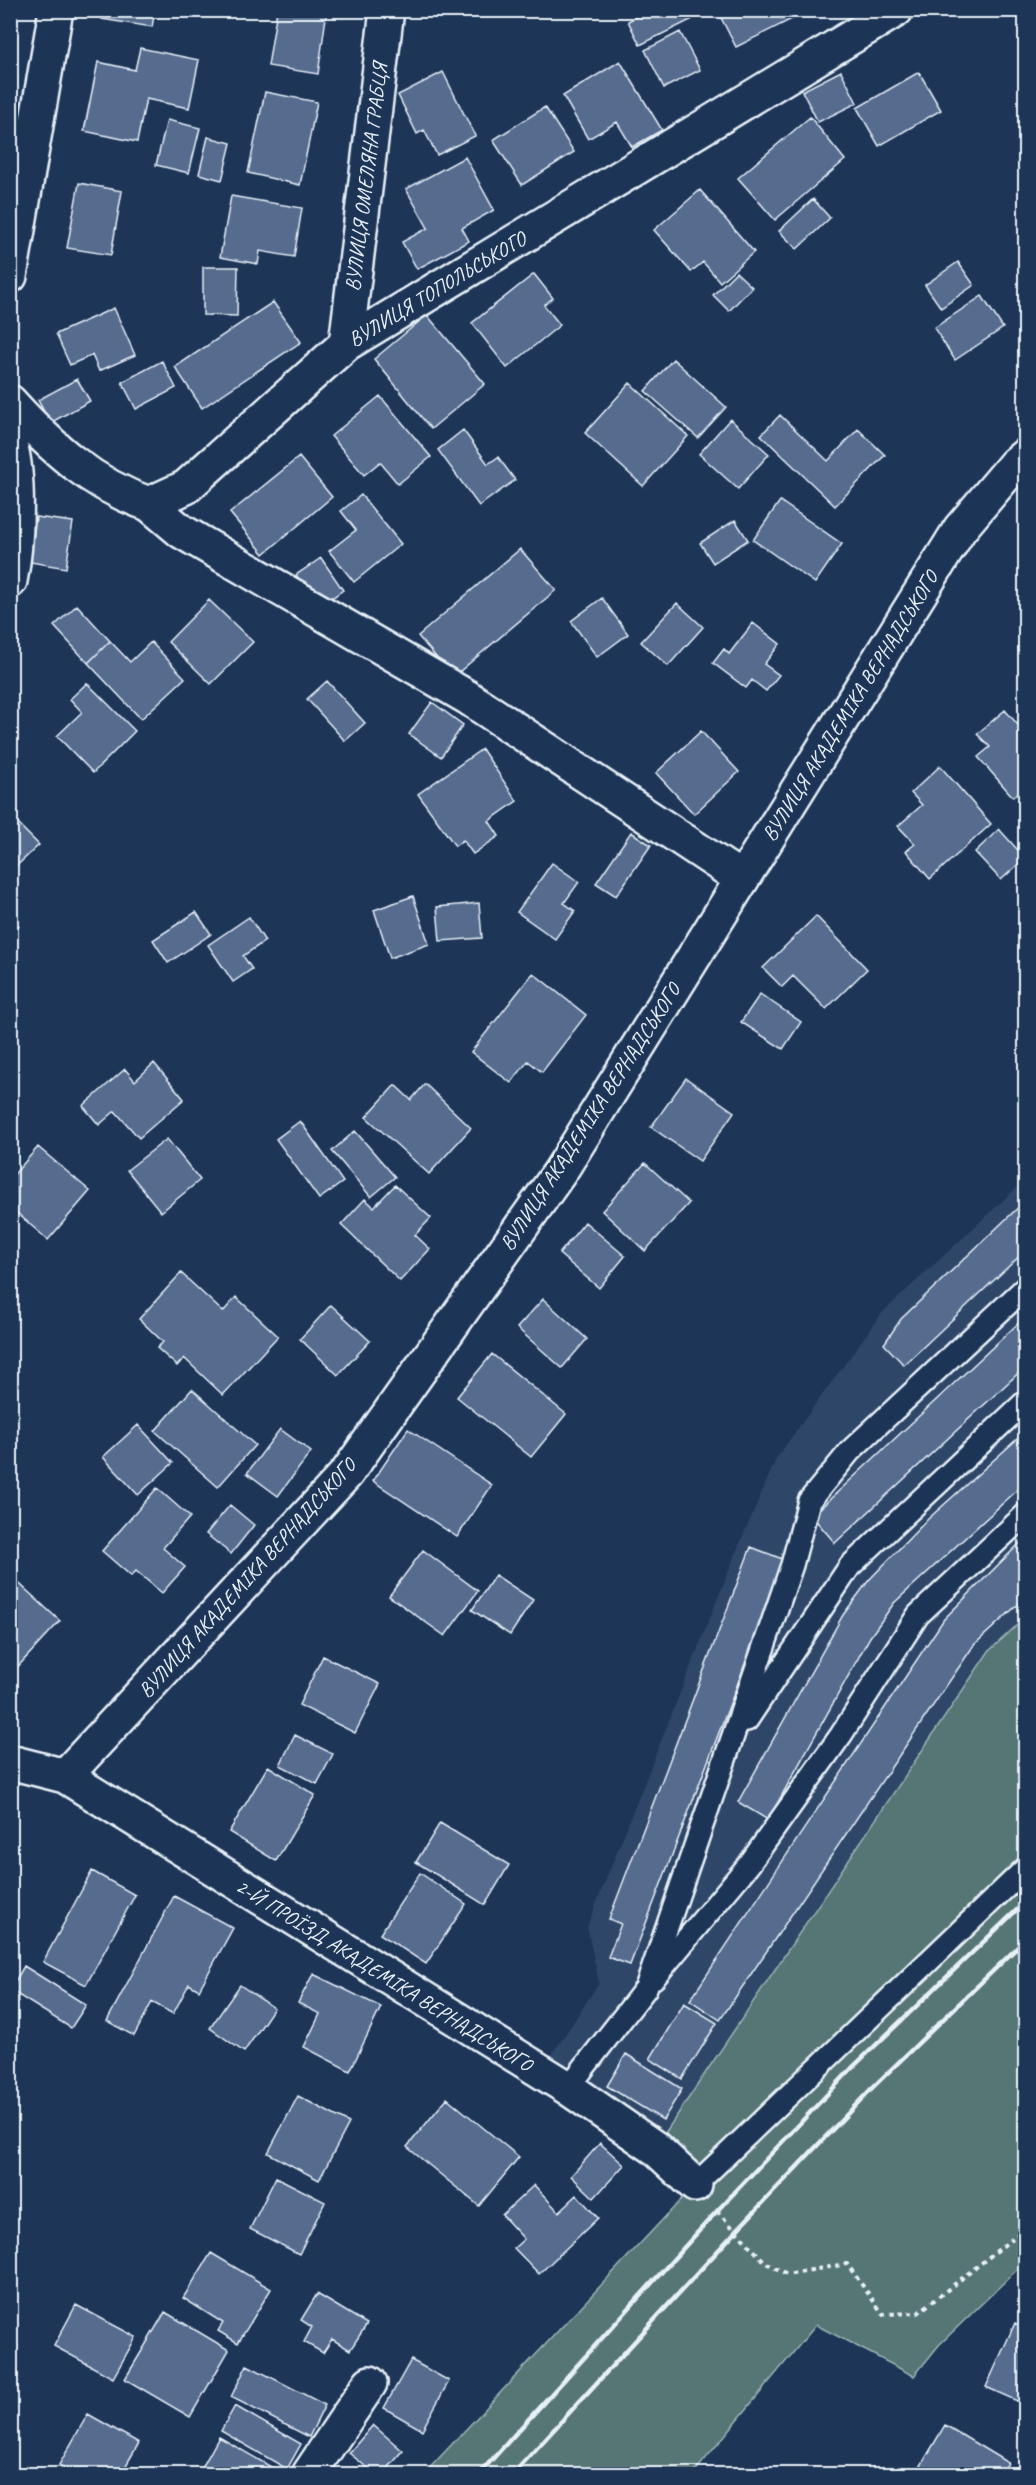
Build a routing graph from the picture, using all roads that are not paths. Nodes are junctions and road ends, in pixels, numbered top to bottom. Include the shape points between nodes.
1 (56, 10) edge
2 (387, 10) edge
3 (896, 10) edge
4 (10, 276) edge
5 (346, 344) junction
6 (10, 402) edge
7 (10, 444) edge
8 (1026, 455) edge
9 (149, 504) junction
10 (10, 581) edge
11 (742, 879) junction
12 (1026, 1287) edge
13 (1026, 1401) edge
14 (1026, 1514) edge
15 (731, 1742) junction
16 (10, 1762) edge
17 (65, 1776) junction
18 (1026, 1868) edge
19 (646, 1988) junction
20 (568, 2088) junction
21 (695, 2185) joint
22 (370, 2383) dead end
23 (309, 2475) edge

1 - 4 street
2 - 5 street, ВУЛИЦЯ ОМЕЛЯНА ГРАБЦЯ
3 - 5 street, ВУЛИЦЯ ТОПОЛЬСЬКОГО
5 - 9 street, ВУЛИЦЯ ТОПОЛЬСЬКОГО via 186,487
6 - 9 street via 40,435 82,471 125,496
7 - 10 street via 15,462 14,559
8 - 11 street, ВУЛИЦЯ АКАДЕМІКА ВЕРНАДСЬКОГО via 960,529
9 - 11 street via 181,531 467,697
11 - 17 street, ВУЛИЦЯ АКАДЕМІКА ВЕРНАДСЬКОГО via 560,1172 347,1473
12 - 15 lane via 850,1451 809,1501 792,1565
13 - 15 lane via 850,1566
14 - 19 lane via 918,1615 841,1735 750,1863
15 - 19 lane
16 - 17 street
17 - 20 street, 2-Й ПРОЇЗД АКАДЕМІКА ВЕРНАДСЬКОГО
18 - 21 lane
19 - 20 lane
20 - 21 street, 2-Й ПРОЇЗД АКАДЕМІКА ВЕРНАДСЬКОГО via 655,2148
22 - 23 street

